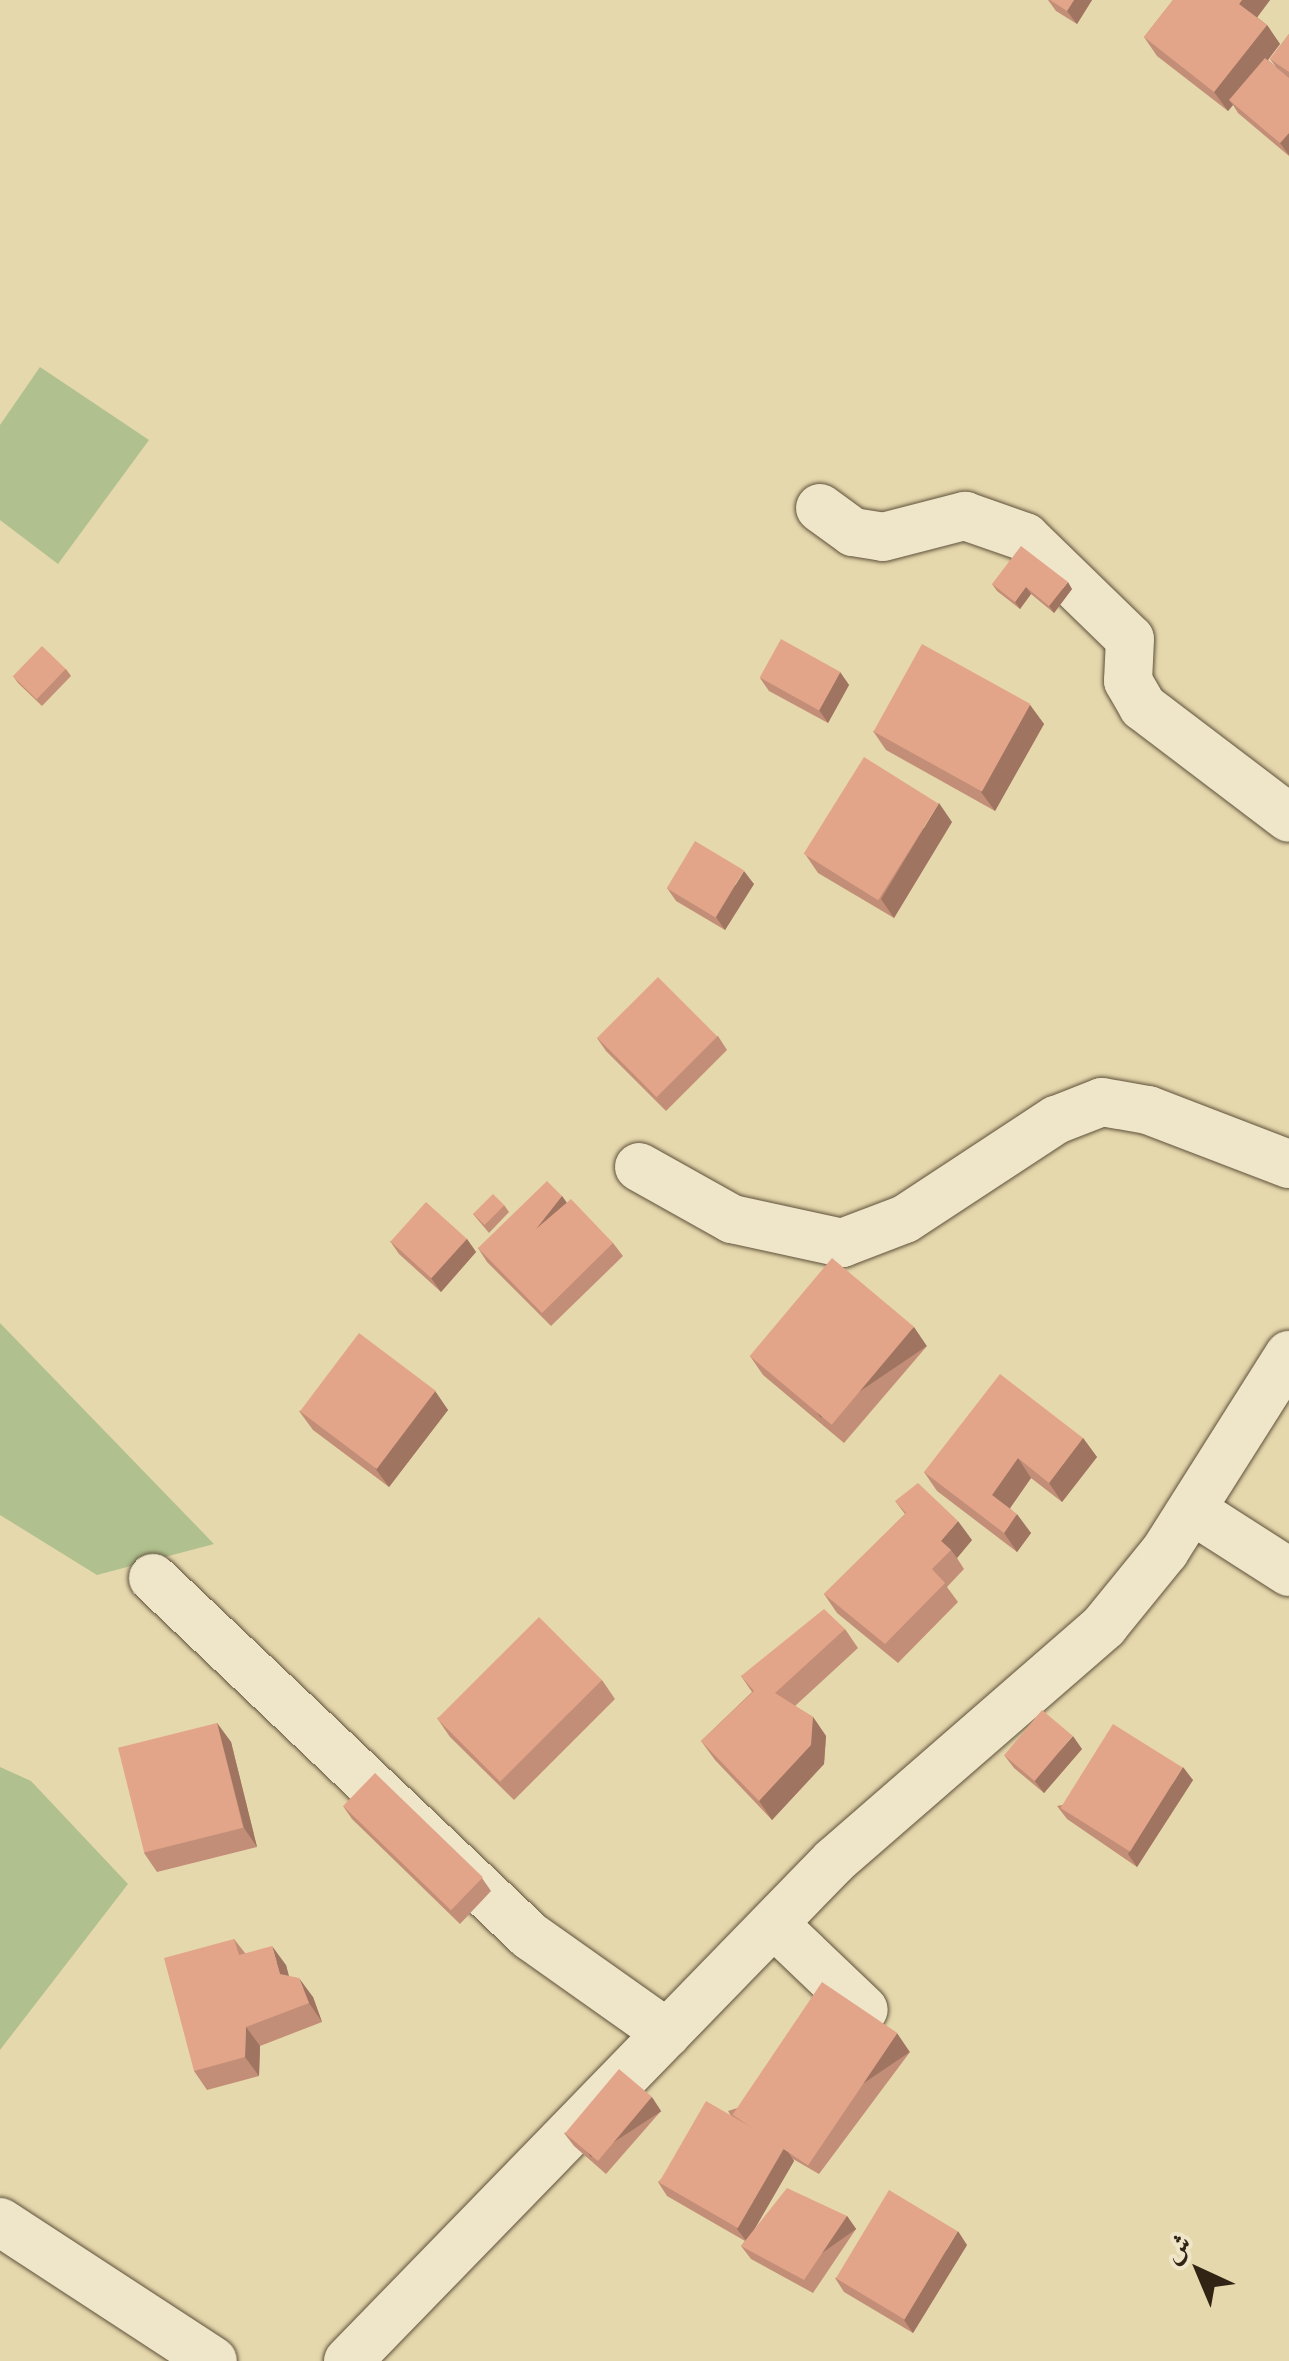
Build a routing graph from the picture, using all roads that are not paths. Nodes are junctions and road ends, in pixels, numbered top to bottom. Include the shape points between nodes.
1 (820, 508) dead end
2 (1289, 818) edge
3 (1289, 1164) edge
4 (639, 1167) dead end
5 (1289, 1355) edge
6 (1192, 1510) junction
7 (1289, 1572) edge
8 (154, 1578) dead end
9 (774, 1924) junction
10 (864, 2010) edge
11 (667, 2033) junction
12 (0, 2222) edge
13 (212, 2361) edge
14 (348, 2361) edge

1 - 2 street via 853,532 883,537 965,516 1025,537 1130,639 1128,681 1143,706
3 - 4 street via 1148,1110 1102,1102 1056,1120 905,1220 842,1243 732,1220
5 - 6 street
6 - 7 street
6 - 9 street via 1104,1626 897,1802
8 - 11 street via 530,1936
9 - 10 street
9 - 11 street
11 - 14 street
12 - 13 street

